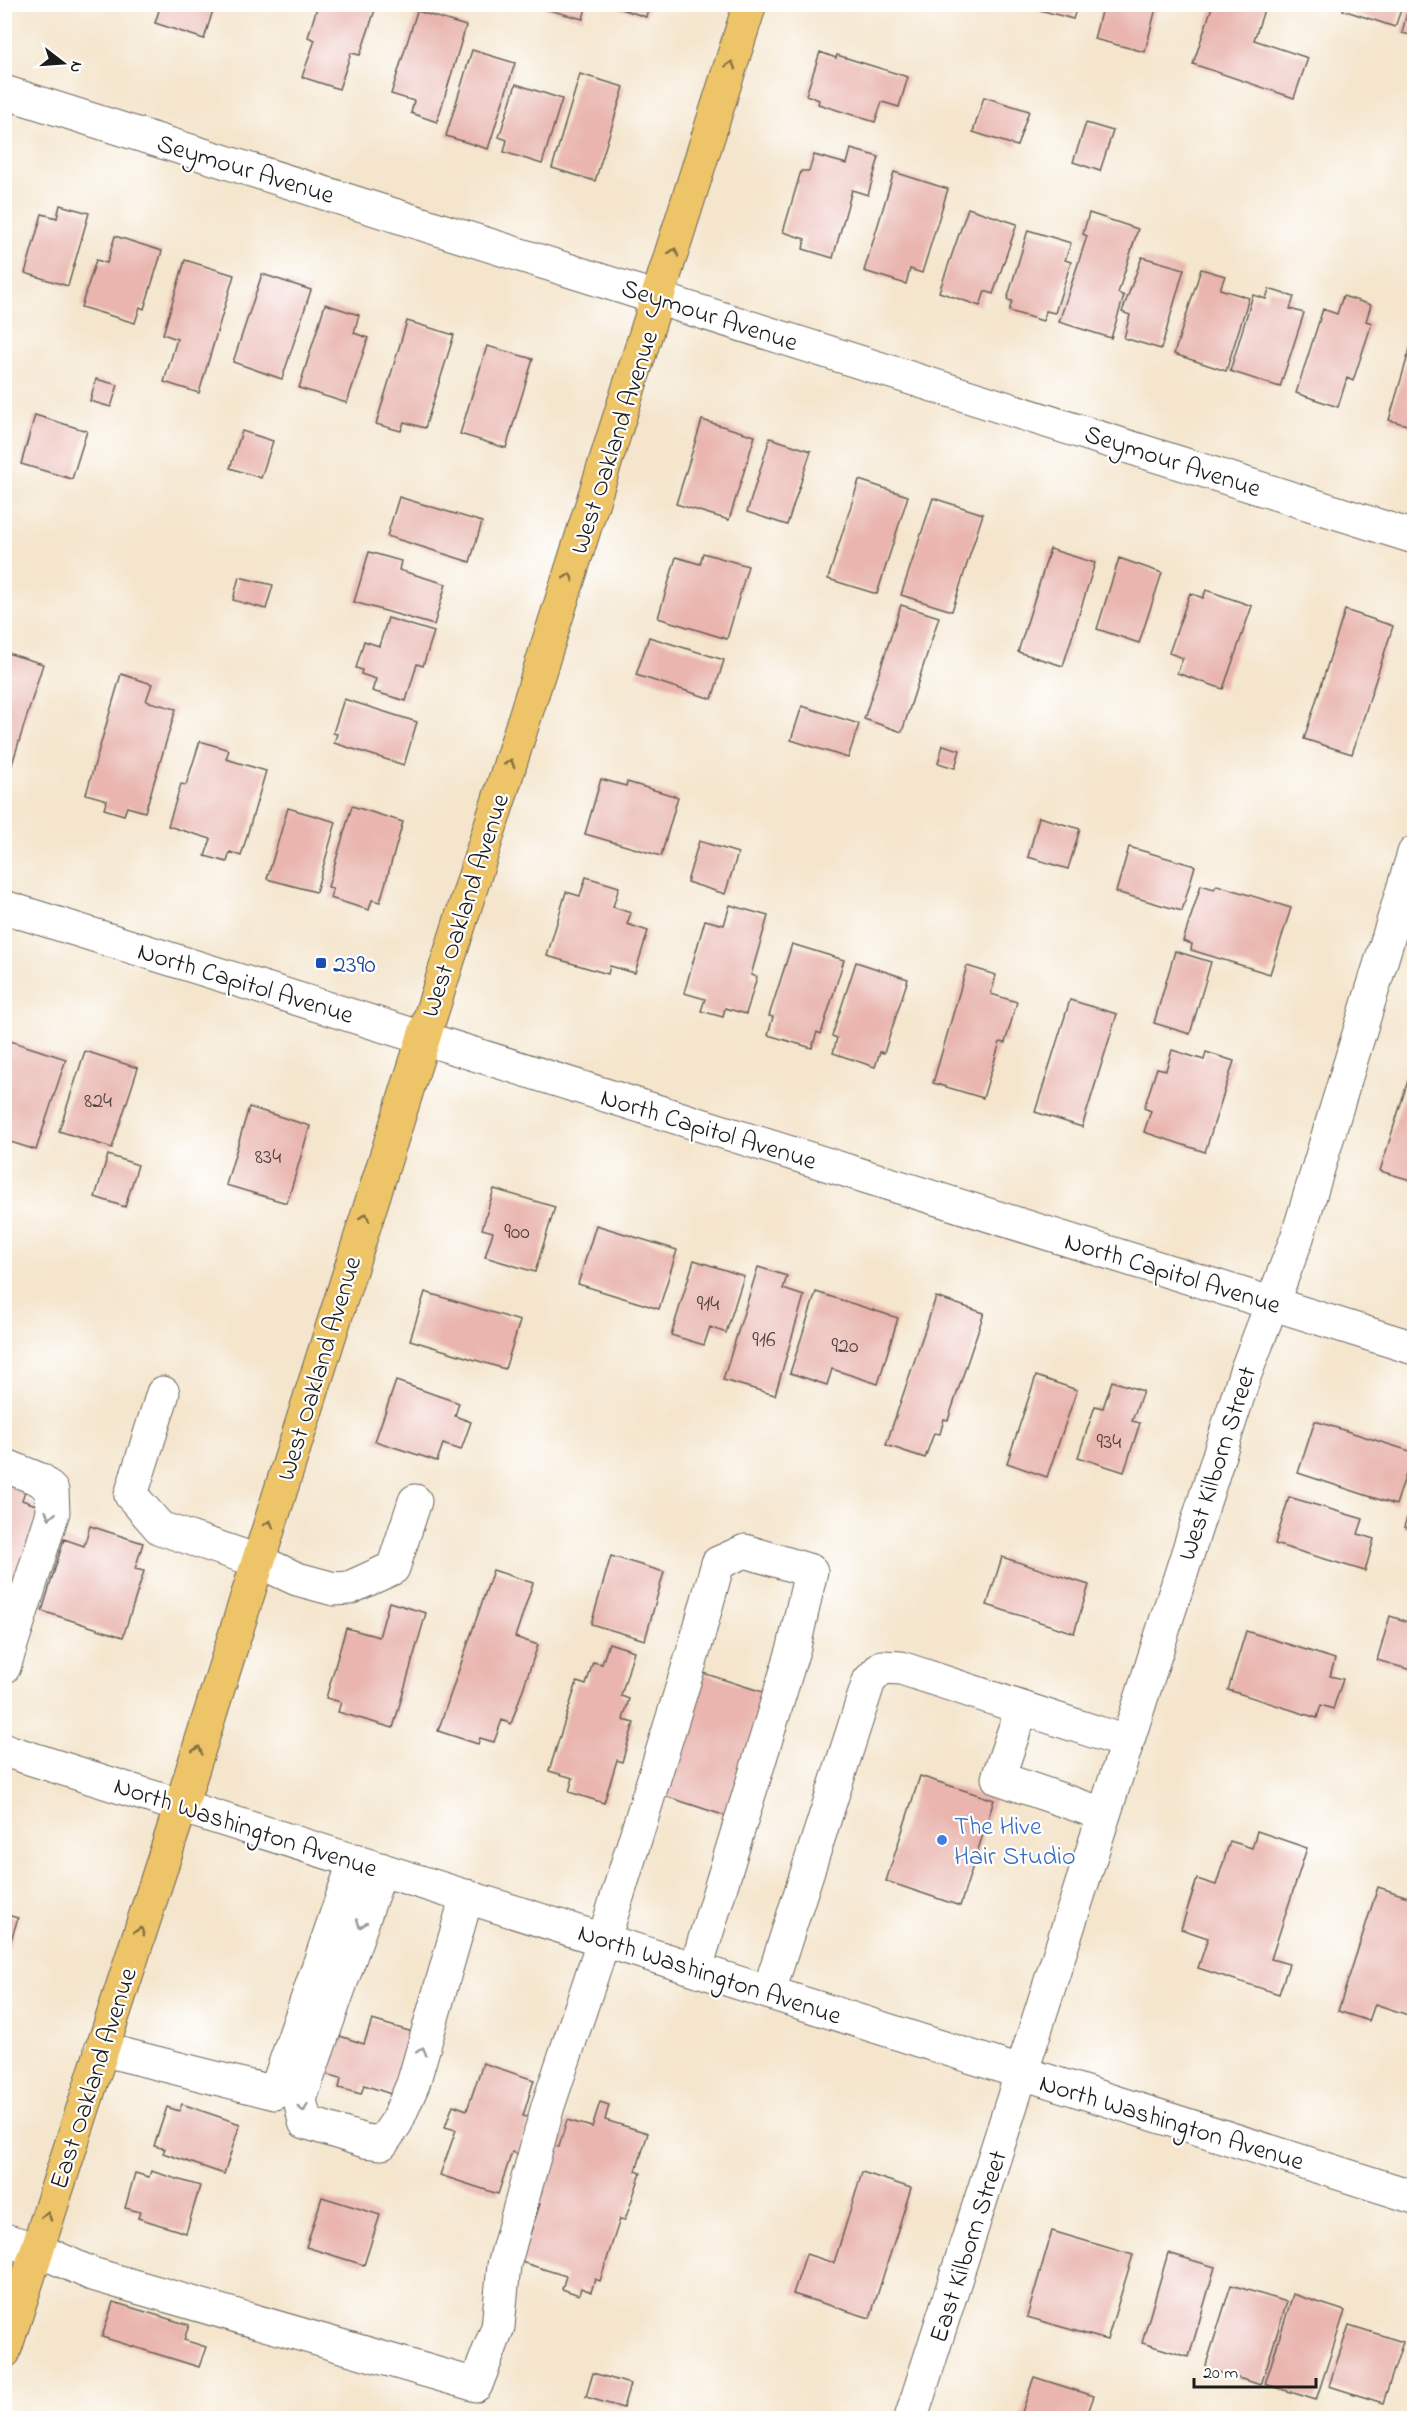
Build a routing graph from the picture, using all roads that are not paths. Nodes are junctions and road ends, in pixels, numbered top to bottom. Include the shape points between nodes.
1 (750, 4) edge
2 (4, 92) edge
3 (659, 297) junction
4 (1414, 537) edge
5 (1414, 853) edge
6 (6, 913) edge
7 (422, 1039) junction
8 (1271, 1303) junction
9 (1414, 1348) edge
10 (163, 1393) dead end
11 (4, 1465) edge
12 (415, 1501) dead end
13 (258, 1560) junction
14 (4, 1667) edge
15 (1022, 1708) junction
16 (1125, 1742) junction
17 (4, 1750) edge
18 (181, 1806) junction
19 (1103, 1814) junction
20 (368, 1864) junction
21 (467, 1896) junction
22 (604, 1939) junction
23 (696, 1968) junction
24 (770, 1991) junction
25 (101, 2049) junction
26 (1022, 2074) junction
27 (1414, 2197) edge
28 (4, 2240) edge
29 (36, 2248) junction
30 (4, 2352) edge
31 (911, 2418) edge

3 -> 1 main road, West Oakland Avenue
2 - 3 street, Seymour Avenue
3 - 4 street, Seymour Avenue
7 -> 3 main road, West Oakland Avenue
5 - 8 street, West Kilborn Street via 1297,1238
6 - 7 street, North Capitol Avenue
7 - 8 street, North Capitol Avenue
13 -> 7 main road, West Oakland Avenue
8 - 9 street, North Capitol Avenue
8 - 16 street, West Kilborn Street
10 - 13 street via 131,1495 160,1528
11 -> 14 street via 41,1480 52,1491 53,1512
12 - 13 street via 393,1568 349,1588 334,1589 297,1579
18 -> 13 main road, West Oakland Avenue
15 - 16 street
15 - 19 street via 998,1778
15 - 24 street via 901,1668 882,1667 869,1682
16 - 19 street, West Kilborn Street
17 - 18 street, North Washington Avenue
18 - 20 street, North Washington Avenue
25 -> 18 main road, East Oakland Avenue
19 - 26 street, West Kilborn Street
20 - 21 street, North Washington Avenue
20 -> 21 street via 300,2099 305,2121 365,2141 382,2143 396,2123 413,2084
20 - 25 street via 274,2093
21 - 22 street, North Washington Avenue
22 - 23 street, North Washington Avenue
22 - 23 street via 718,1563 745,1551 811,1571 794,1647
22 - 29 street via 548,2106 504,2265 498,2327 476,2385 92,2274
23 - 24 street, North Washington Avenue
24 - 26 street, North Washington Avenue
29 -> 25 main road, East Oakland Avenue
26 - 27 street, North Washington Avenue
26 - 31 street, East Kilborn Street
28 - 29 street
29 - 30 main road, East Oakland Avenue

